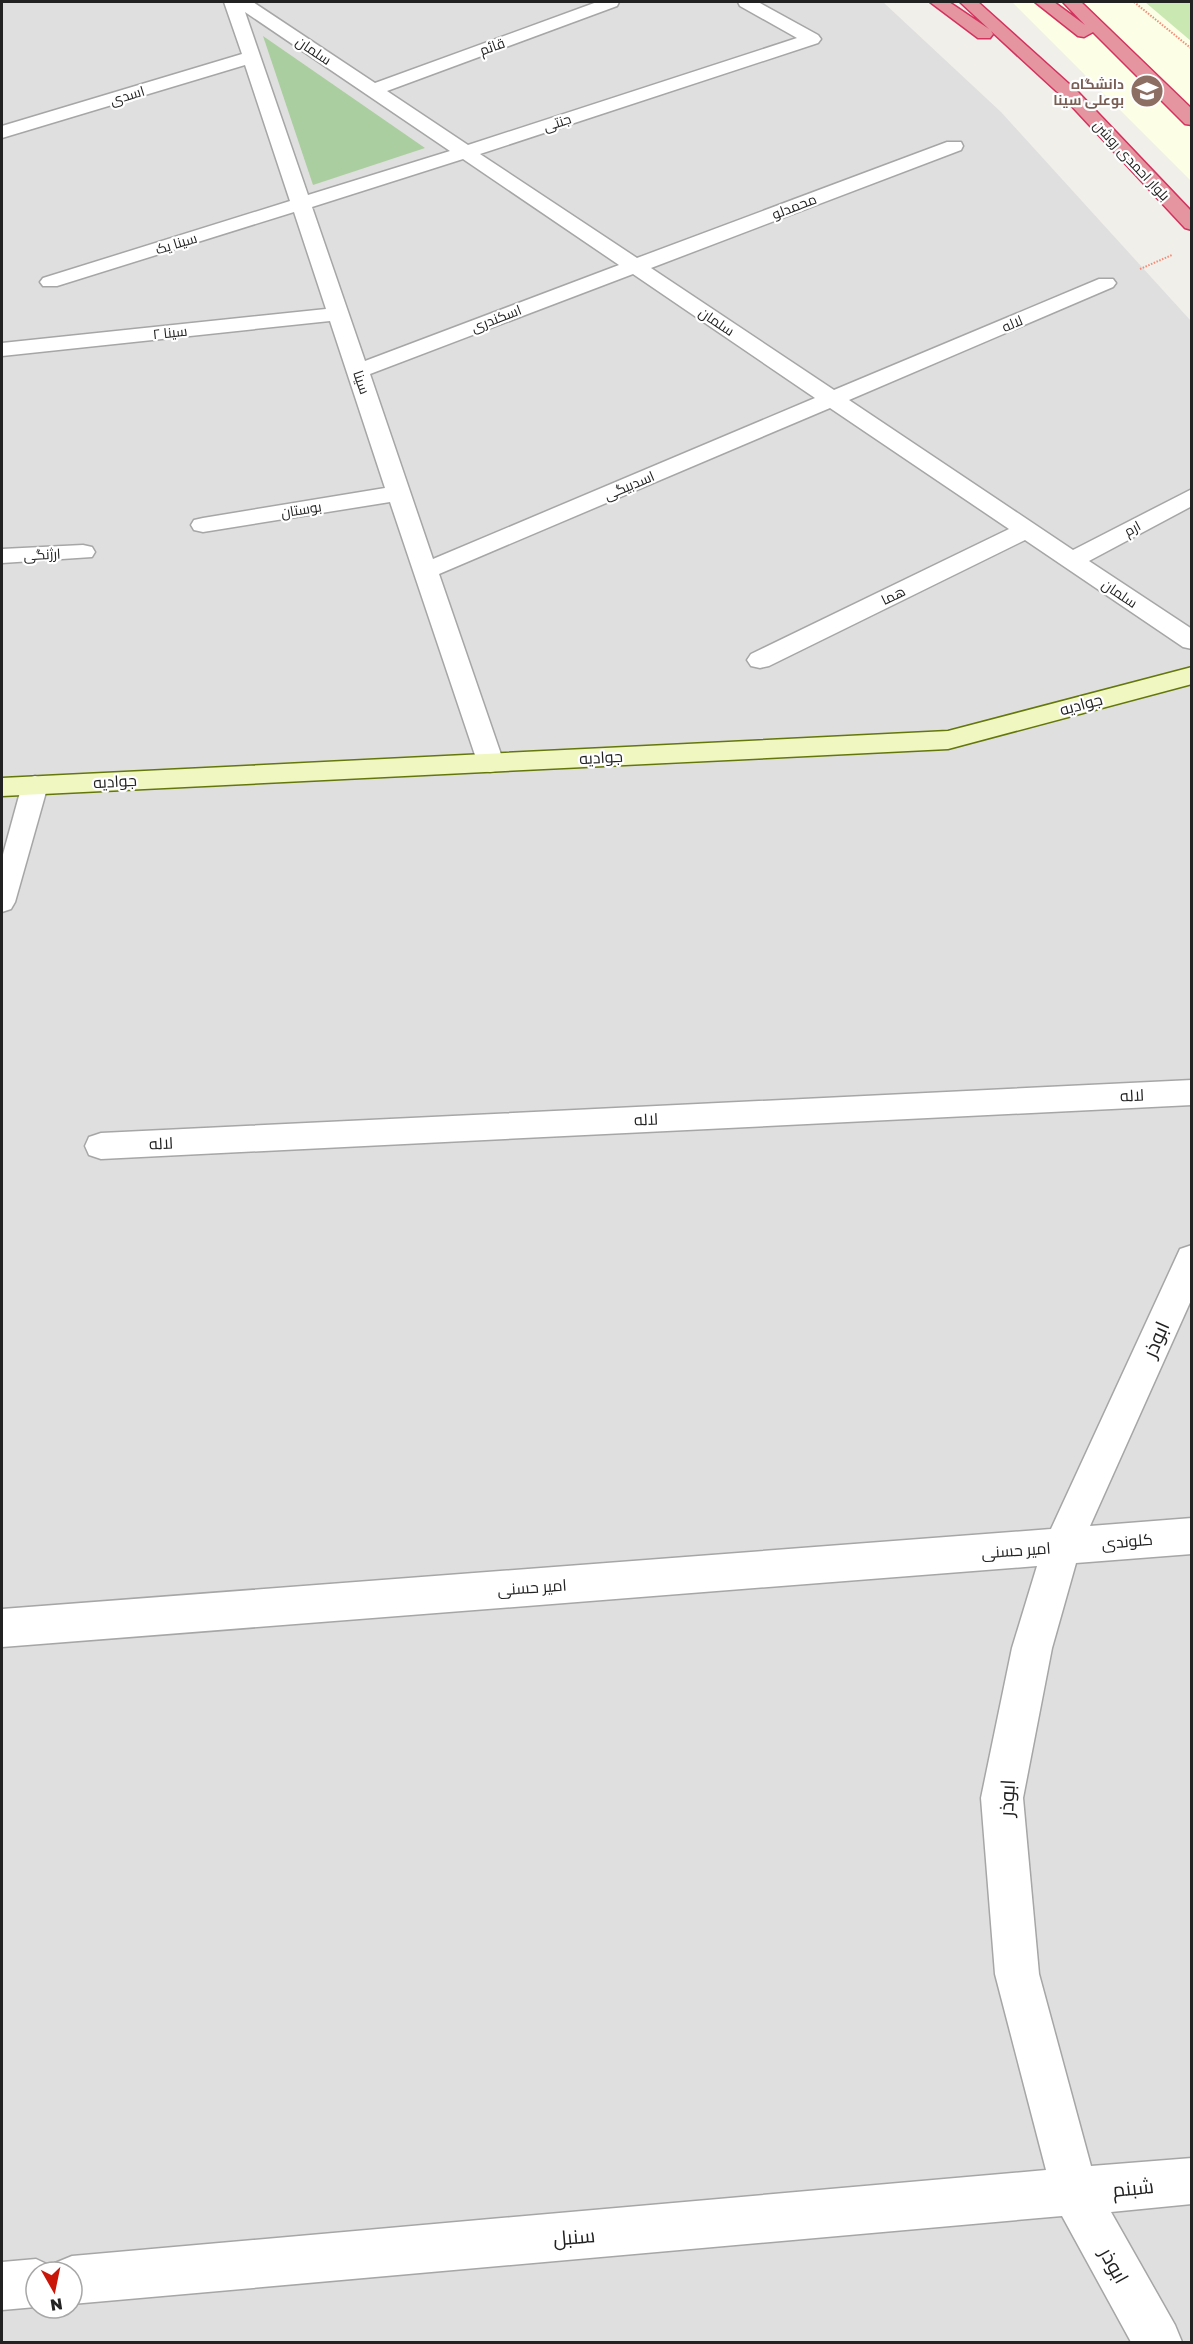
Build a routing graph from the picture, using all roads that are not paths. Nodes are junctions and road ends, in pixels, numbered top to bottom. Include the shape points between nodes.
1 (233, 2) edge
2 (242, 2) edge
3 (612, 2) edge
4 (746, 2) edge
5 (939, 2) edge
6 (969, 2) edge
7 (1044, 2) edge
8 (1072, 2) edge
9 (252, 57) junction
10 (374, 90) junction
11 (1072, 96) junction
12 (1171, 100) junction
13 (1191, 120) edge
14 (2, 132) edge
15 (954, 146) dead end
16 (466, 152) junction
17 (301, 204) junction
18 (1191, 224) edge
19 (635, 266) junction
20 (50, 282) dead end
21 (1106, 283) road end
22 (339, 314) junction
23 (2, 350) edge
24 (358, 371) junction
25 (832, 399) junction
26 (399, 493) junction
27 (1191, 496) edge
28 (203, 525) dead end
29 (1026, 530) junction
30 (82, 552) dead end
31 (2, 556) edge
32 (1071, 560) junction
33 (425, 571) junction
34 (1187, 634) edge
35 (760, 660) dead end
36 (1191, 675) edge
37 (490, 763) junction
38 (34, 785) junction
39 (2, 787) edge
40 (2, 902) edge
41 (1191, 1092) edge
42 (101, 1146) dead end
43 (1191, 1259) edge
44 (1191, 1536) edge
45 (1062, 1546) junction
46 (2, 1628) edge
47 (1191, 2181) edge
48 (1075, 2193) junction
49 (84, 2279) edge
50 (24, 2284) edge
51 (2, 2286) edge
52 (1158, 2343) edge

1 - 9 street, سینا
2 - 10 street, سلمان
3 - 10 street, قائم
4 - 16 street, جنتی via 812,39
5 - 11 highway
6 - 11 highway
7 - 12 highway
8 - 12 highway
9 - 14 street, اسدی
9 - 17 street, سینا
10 - 16 street, سلمان
11 - 18 highway, بلوار احمدی روشن
12 - 13 highway
15 - 19 street, محمدلو
16 - 17 street, جنتی
16 - 19 street, سلمان
17 - 20 street, سینا یک
17 - 22 street, سینا
19 - 24 street, اسکندری
19 - 25 street, سلمان
21 - 25 street, لاله
22 - 23 street, سینا ۲
22 - 24 street, سینا
24 - 26 street, سینا
25 - 29 street, سلمان
25 - 33 street, اسدبیگی
26 - 28 street, بوستان
26 - 33 street, سینا
27 - 32 street, ارم
29 - 32 street, سلمان
29 - 35 street, هما
30 - 31 street, ارژنگی
32 - 34 street, سلمان
33 - 37 street, سینا
36 - 37 main road, جوادیه via 948,740
37 - 38 main road, جوادیه
38 - 39 main road, جوادیه
38 - 40 lane
41 - 42 street, لاله
43 - 45 street, ابوذر
44 - 45 street, کلوندی
45 - 46 street, امیر حسنی
45 - 48 street, ابوذر via 1032,1648 1002,1798 1017,1974
47 - 48 street, شبنم
48 - 49 street, سنبل
48 - 52 street, ابوذر
50 - 51 street

